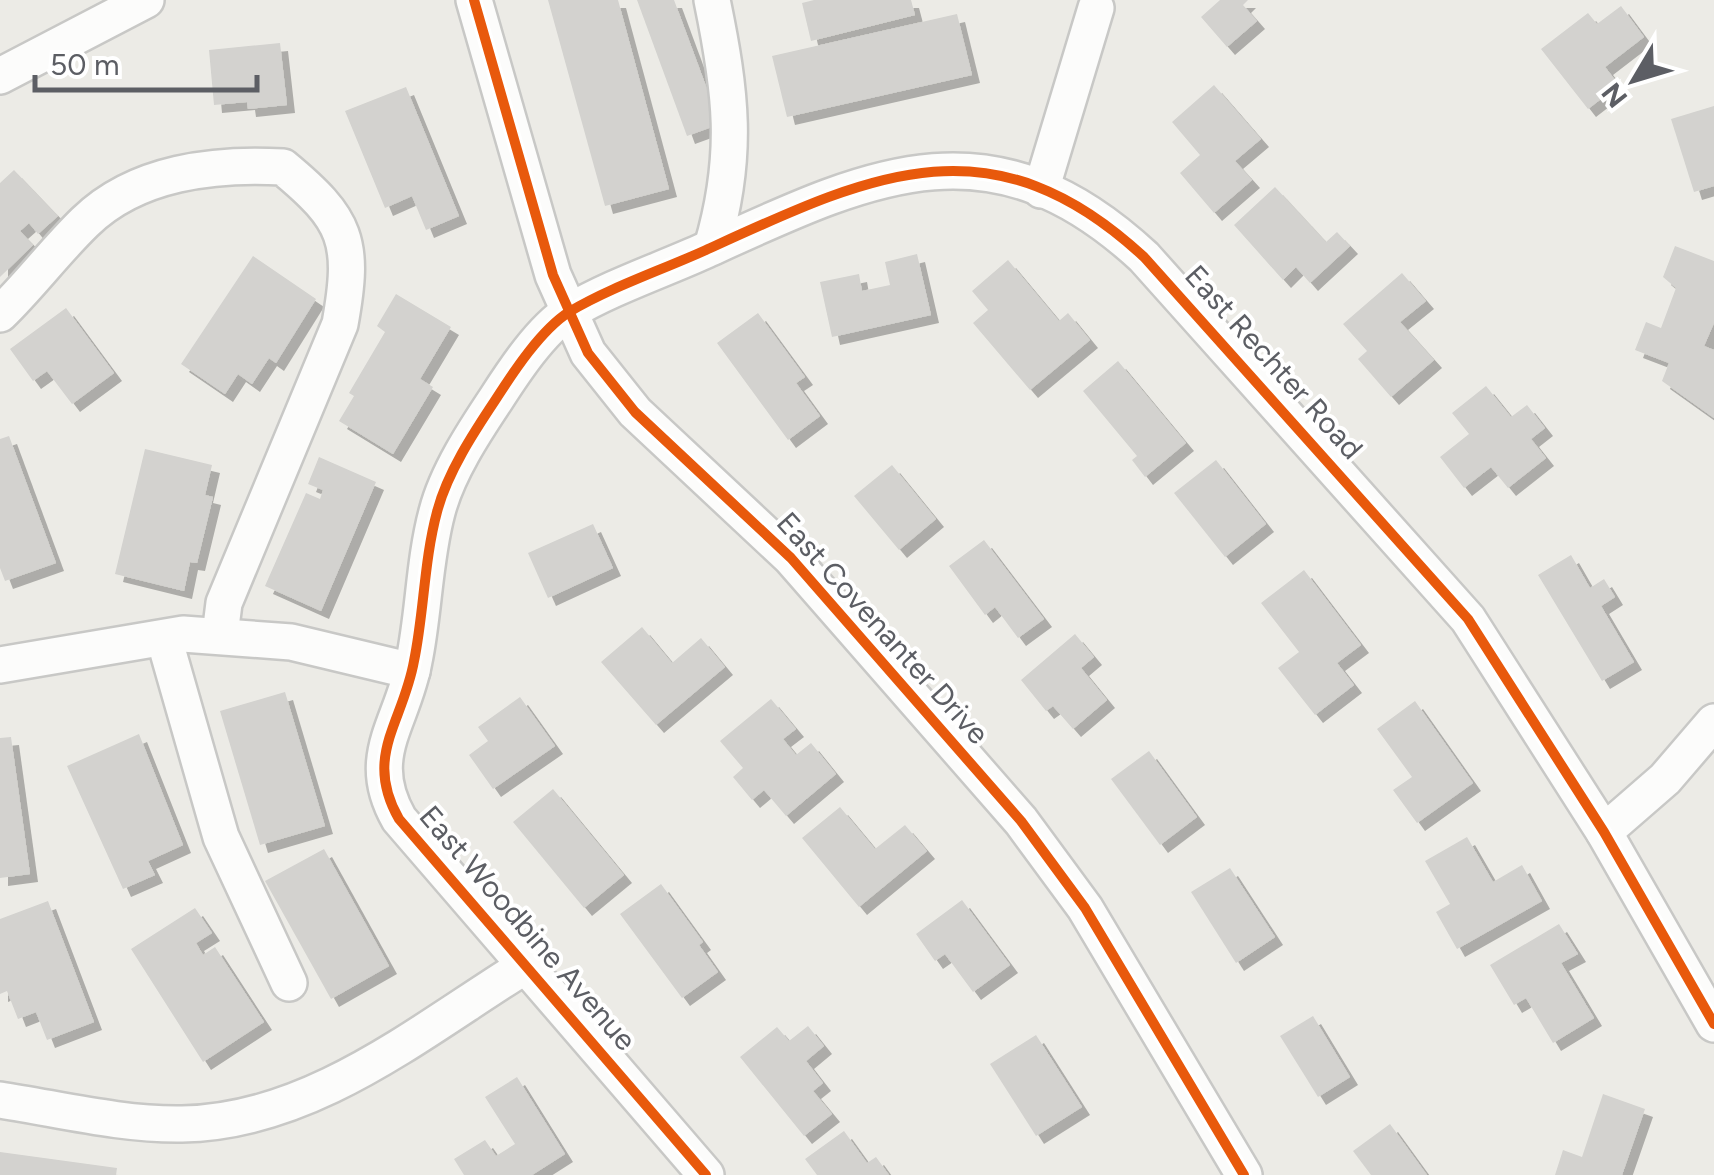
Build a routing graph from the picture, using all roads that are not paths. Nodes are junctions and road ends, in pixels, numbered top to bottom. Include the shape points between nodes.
1 (146, 0) edge
2 (474, 0) edge
3 (712, 0) edge
4 (1096, 8) dead end
5 (0, 76) edge
6 (1041, 190) junction
7 (712, 247) junction
8 (0, 314) edge
9 (566, 314) junction
10 (220, 635) junction
11 (164, 638) junction
12 (0, 665) edge
13 (412, 671) junction
14 (1714, 722) edge
15 (1604, 832) junction
16 (526, 966) junction
17 (288, 983) dead end
18 (1714, 1024) edge
19 (0, 1100) edge
20 (706, 1175) edge
21 (1244, 1175) edge

1 - 5 street
2 - 9 street, East Covenanter Drive
3 - 7 street via 726,69 732,156
4 - 6 street
6 - 7 street, East Rechter Road via 978,174 896,174 816,200
6 - 15 street, East Rechter Road via 1090,214 1144,257 1442,584 1518,690
7 - 9 street, East Rechter Road
8 - 10 street via 86,220 121,194 187,172 283,167 339,222 348,280 340,324 224,604
9 - 13 street, East Woodbine Avenue via 496,399 443,494
9 - 21 street, East Covenanter Drive via 612,387 791,558 1021,821 1096,924
10 - 11 street
10 - 13 street via 291,642
11 - 12 street
11 - 17 street via 220,837
13 - 16 street, East Woodbine Avenue via 385,748 390,803
14 - 15 street via 1665,779
15 - 18 street, East Rechter Road
16 - 19 street via 314,1095 248,1117 182,1124
16 - 20 street, East Woodbine Avenue

